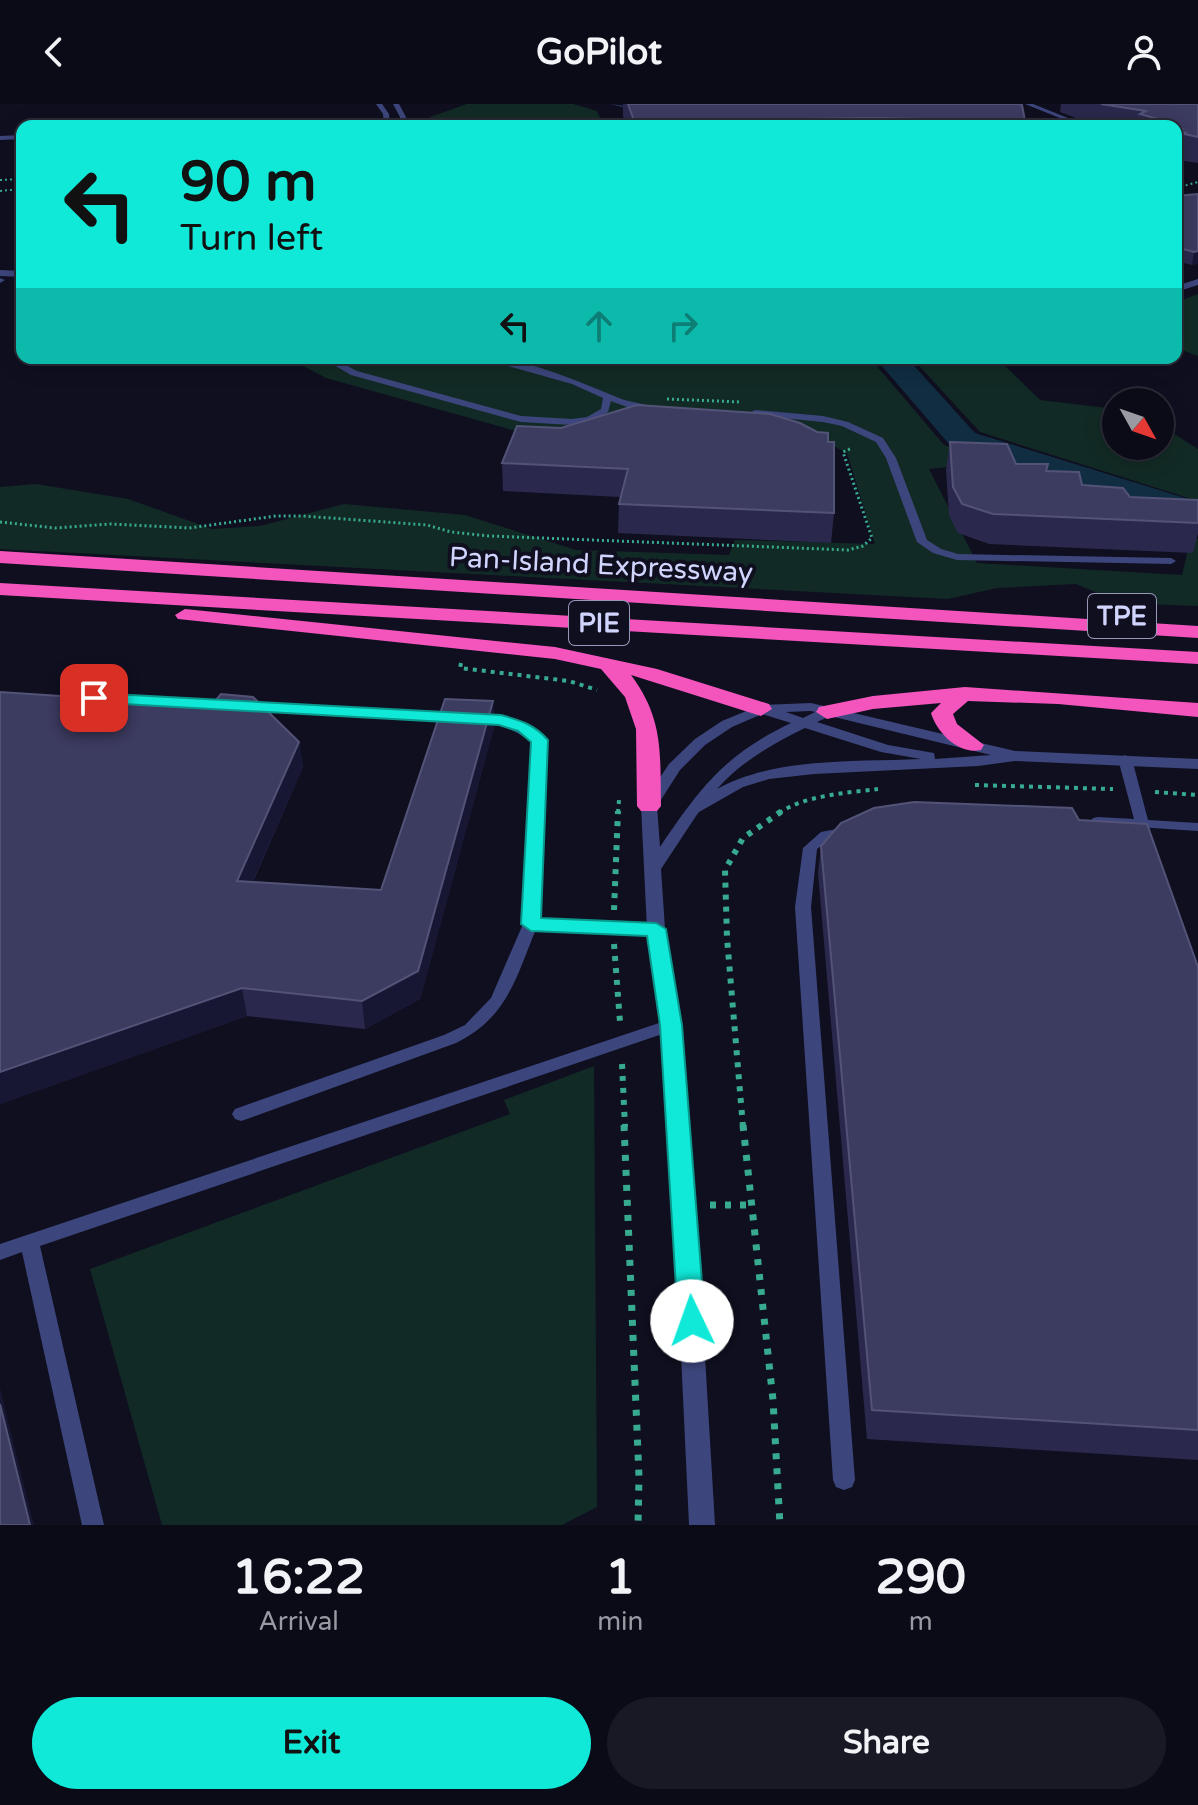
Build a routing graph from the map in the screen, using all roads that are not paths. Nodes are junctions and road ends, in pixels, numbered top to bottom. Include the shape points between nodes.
1 (613, 104) edge
2 (638, 104) edge
3 (1028, 104) edge
4 (626, 106) junction
5 (655, 108) edge
6 (1069, 120) edge
7 (337, 364) edge
8 (507, 364) edge
9 (607, 399) junction
10 (643, 407) junction
11 (658, 408) edge
12 (750, 413) edge
13 (598, 414) junction
14 (0, 557) edge
15 (1171, 561) dead end
16 (0, 589) edge
17 (0, 597) edge
18 (1198, 618) edge
19 (1045, 620) junction
20 (1198, 632) edge
21 (1198, 658) edge
22 (606, 662) junction
23 (965, 693) junction
24 (63, 697) edge
25 (761, 709) junction
26 (1198, 710) edge
27 (827, 712) junction
28 (803, 723) junction
29 (976, 753) junction
30 (1125, 759) junction
31 (1198, 764) edge
32 (649, 806) junction
33 (696, 808) junction
34 (1081, 821) edge
35 (1142, 823) junction
36 (871, 826) edge
37 (1198, 827) edge
38 (654, 867) junction
39 (531, 924) junction
40 (656, 929) junction
41 (671, 1025) junction
42 (241, 1114) dead end
43 (29, 1242) junction
44 (0, 1252) edge
45 (844, 1480) dead end
46 (93, 1525) edge
47 (702, 1525) edge

1 - 4 lane
2 - 4 lane
3 - 6 lane
4 - 5 lane
7 - 13 lane via 521,419 572,422
8 - 9 lane via 594,389
9 - 10 lane
9 - 13 lane
10 - 11 lane
10 - 13 lane
12 - 15 lane via 823,419 880,440 922,542 937,551 957,557
14 - 19 highway, Pan-Island Expressway / PIE
16 - 21 highway, Pan-Island Expressway / PIE
17 - 22 highway via 468,643
18 - 19 highway, TPE
19 - 20 highway, Pan-Island Expressway / PIE
22 - 25 highway
22 - 32 highway via 641,701 647,721
23 - 26 highway
23 - 27 highway via 903,697
23 - 29 highway via 942,713 944,724
24 - 39 lane via 501,720 524,728 539,740
25 - 27 street via 799,706
25 - 28 street
25 - 32 street via 700,742 674,767
27 - 28 street
27 - 29 street
28 - 29 street via 886,749
28 - 33 street via 730,766
29 - 30 street
29 - 33 street via 767,775 737,784
30 - 31 street
30 - 35 lane
32 - 38 street
33 - 38 street
34 - 35 lane
35 - 37 lane
36 - 45 lane via 826,835 810,848 803,907
38 - 40 street
39 - 40 lane
39 - 42 lane via 498,1001 471,1029
40 - 41 street
41 - 43 lane
41 - 47 street
43 - 44 lane
43 - 46 lane

